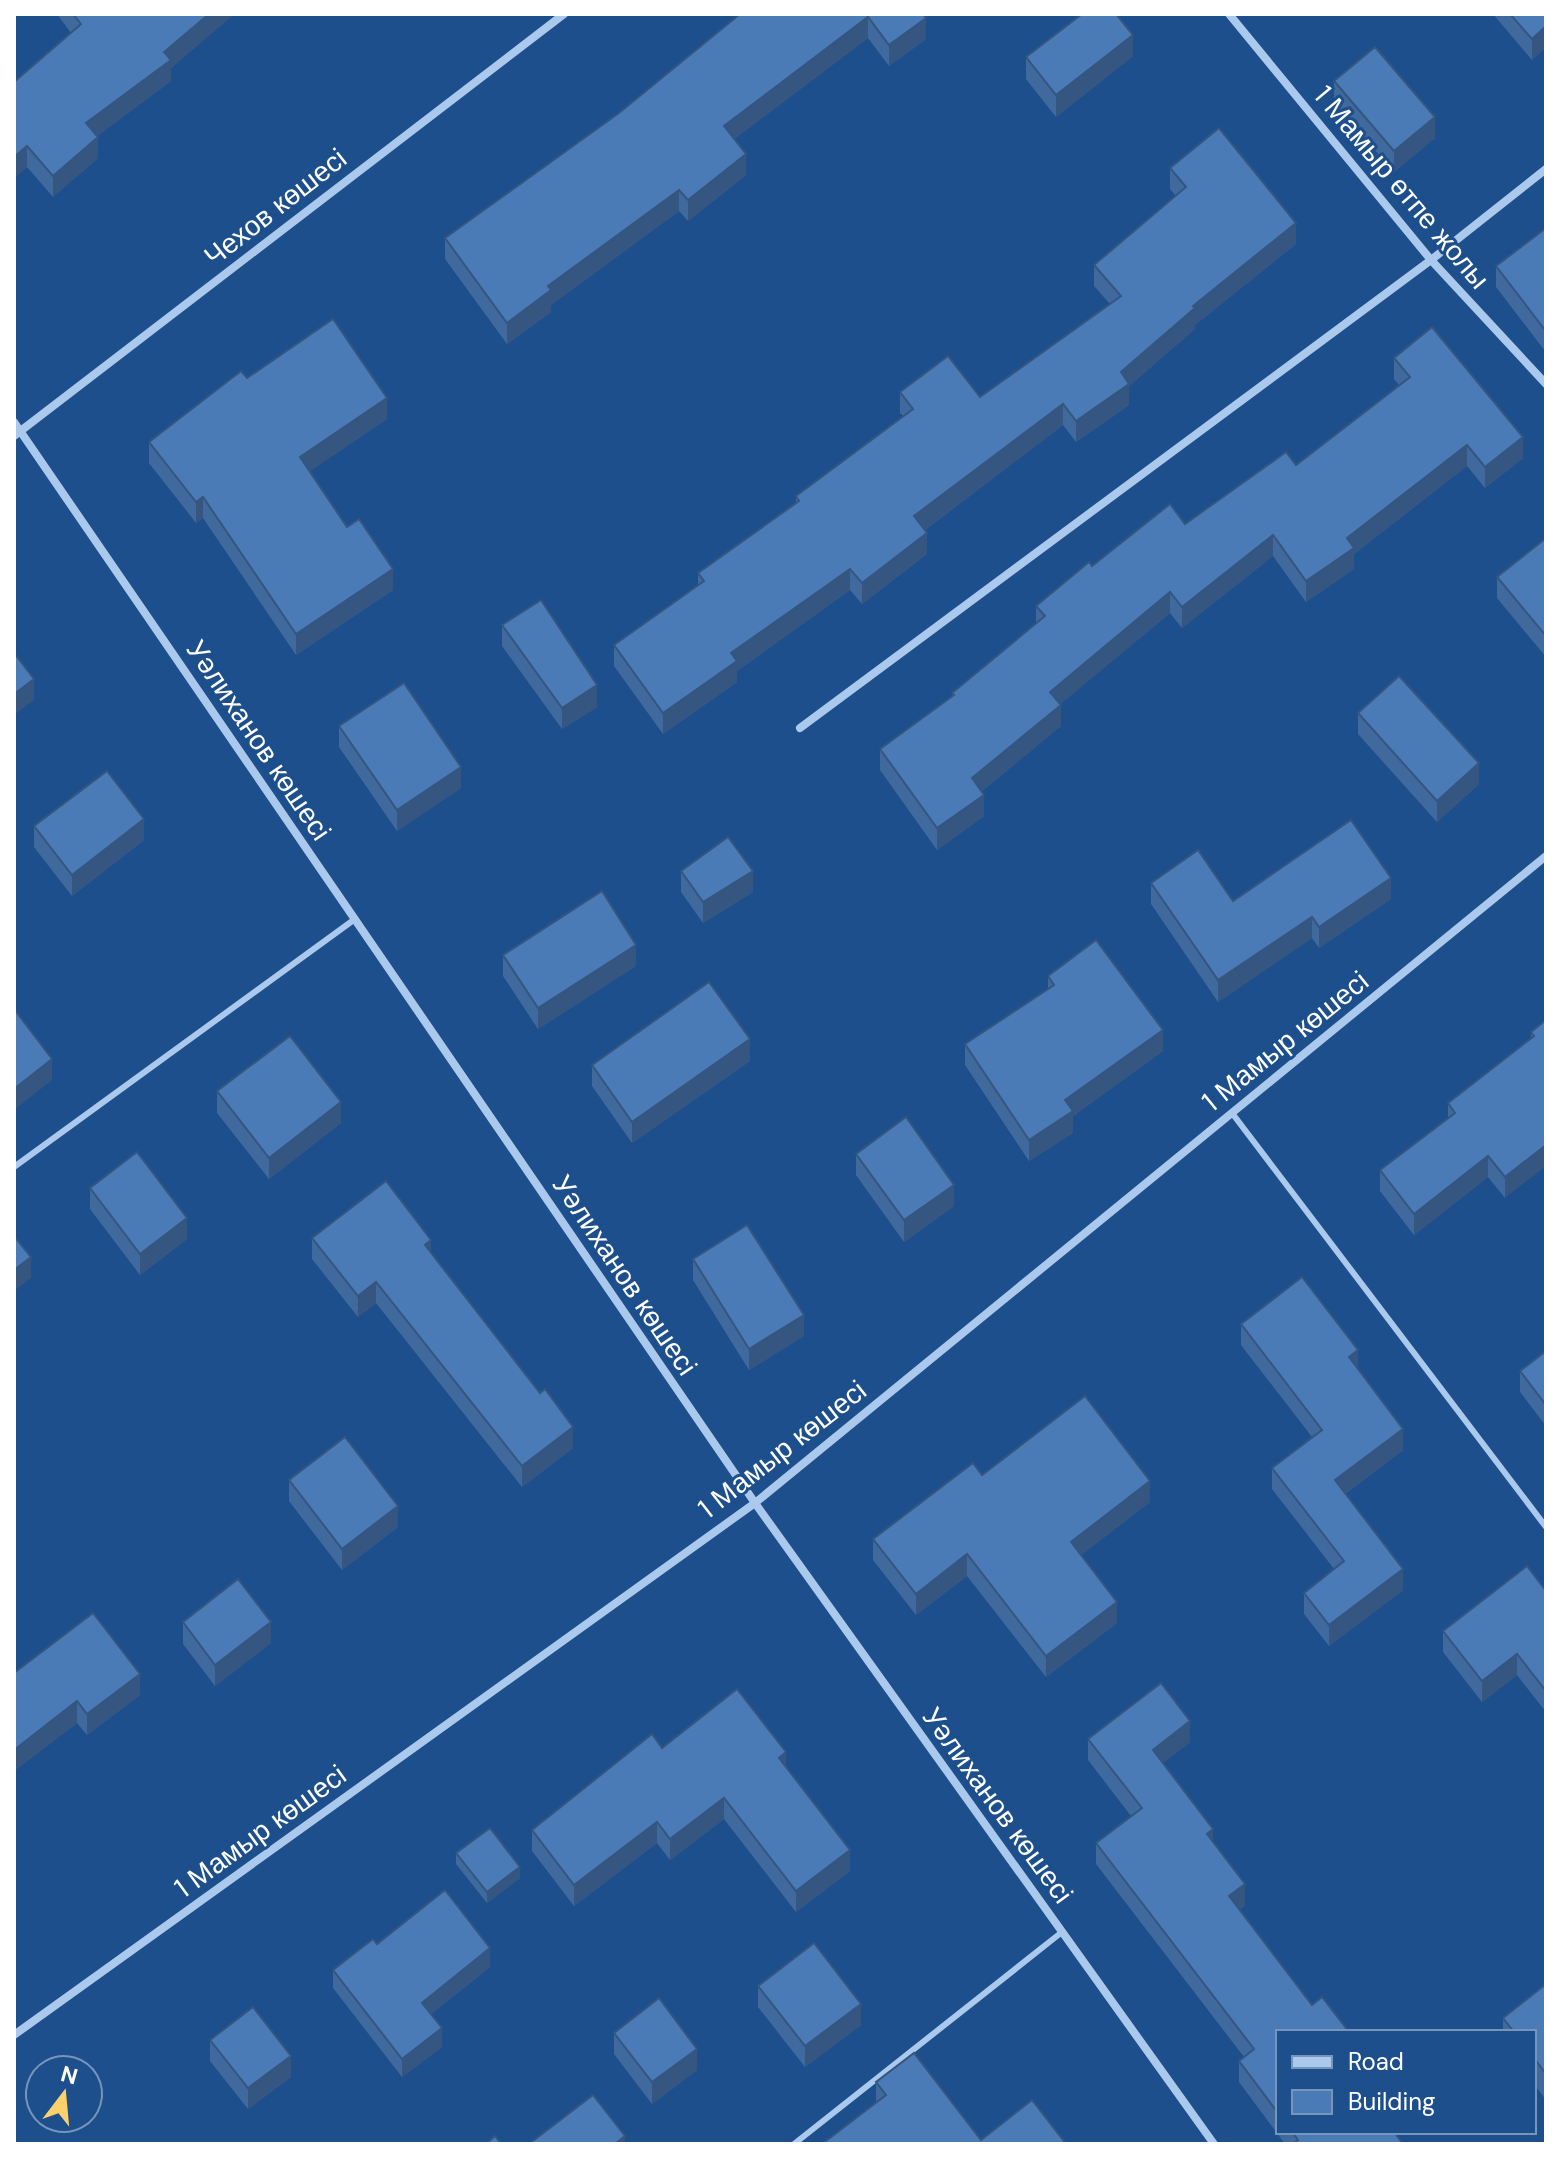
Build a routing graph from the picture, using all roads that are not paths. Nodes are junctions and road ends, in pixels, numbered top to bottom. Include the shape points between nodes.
1 (564, 14) edge
2 (1229, 14) edge
3 (1546, 169) edge
4 (1431, 260) junction
5 (1546, 384) edge
6 (14, 422) edge
7 (17, 434) edge
8 (800, 728) dead end
9 (1546, 856) edge
10 (355, 919) junction
11 (1232, 1113) junction
12 (14, 1167) edge
13 (755, 1503) junction
14 (1546, 1527) edge
15 (1062, 1932) junction
16 (14, 2035) edge
17 (794, 2144) edge
18 (1214, 2144) edge

1 - 7 street, Чехов көшесі
2 - 4 street, 1 Мамыр өтпе жолы
3 - 4 street
4 - 5 street, 1 Мамыр өтпе жолы
4 - 8 street
6 - 7 street, Уәлиханов көшесі
7 - 10 street, Уәлиханов көшесі
9 - 11 street, 1 Мамыр көшесі
10 - 12 lane
10 - 13 street, Уәлиханов көшесі
11 - 13 street, 1 Мамыр көшесі
11 - 14 lane
13 - 15 street, Уәлиханов көшесі
13 - 16 street, 1 Мамыр көшесі
15 - 17 lane
15 - 18 street, Уәлиханов көшесі

